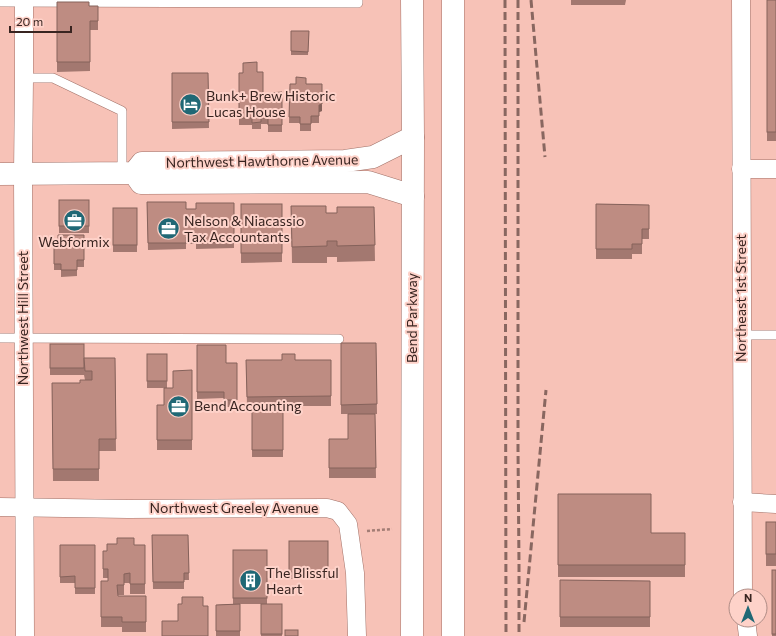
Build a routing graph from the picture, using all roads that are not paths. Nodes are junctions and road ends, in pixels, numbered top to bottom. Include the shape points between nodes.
1 (358, 0) edge
2 (412, 0) edge
3 (453, 0) edge
4 (741, 0) edge
5 (24, 1) edge
6 (0, 2) edge
7 (24, 78) junction
8 (413, 137) junction
9 (741, 169) junction
10 (776, 169) edge
11 (128, 173) junction
12 (0, 174) edge
13 (23, 174) junction
14 (413, 196) junction
15 (741, 334) junction
16 (776, 335) edge
17 (0, 338) edge
18 (23, 338) junction
19 (339, 339) dead end
20 (742, 502) junction
21 (776, 504) edge
22 (0, 507) edge
23 (25, 507) junction
24 (743, 588) edge
25 (25, 636) edge
26 (357, 636) edge
27 (412, 636) edge
28 (453, 636) edge

1 - 5 lane via 358,3
2 - 8 main road, Bend Parkway
3 - 28 main road
4 - 9 street, Northeast 1st Street
5 - 6 lane
5 - 7 street, Northwest Hill Street
7 - 11 lane via 53,78 122,111
7 - 13 street, Northwest Hill Street
8 - 11 main road, Northwest Hawthorne Avenue via 373,157 345,161 142,164
8 - 14 main road, Bend Parkway
9 - 10 street
9 - 15 street, Northeast 1st Street
11 - 13 main road, Northwest Hawthorne Avenue
11 - 14 main road, Northwest Hawthorne Avenue via 141,183 368,182
12 - 13 main road, Northwest Hawthorne Avenue
13 - 18 street, Northwest Hill Street
14 - 27 main road, Bend Parkway
15 - 16 lane
15 - 20 street, Northeast 1st Street
17 - 18 lane
18 - 19 lane
18 - 23 street, Northwest Hill Street
20 - 21 street
20 - 24 street, Northeast 1st Street
22 - 23 street, Northwest Greeley Avenue
23 - 25 street, Northwest Hill Street
23 - 26 street, Northwest Greeley Avenue via 327,508 338,511 348,524 355,573

